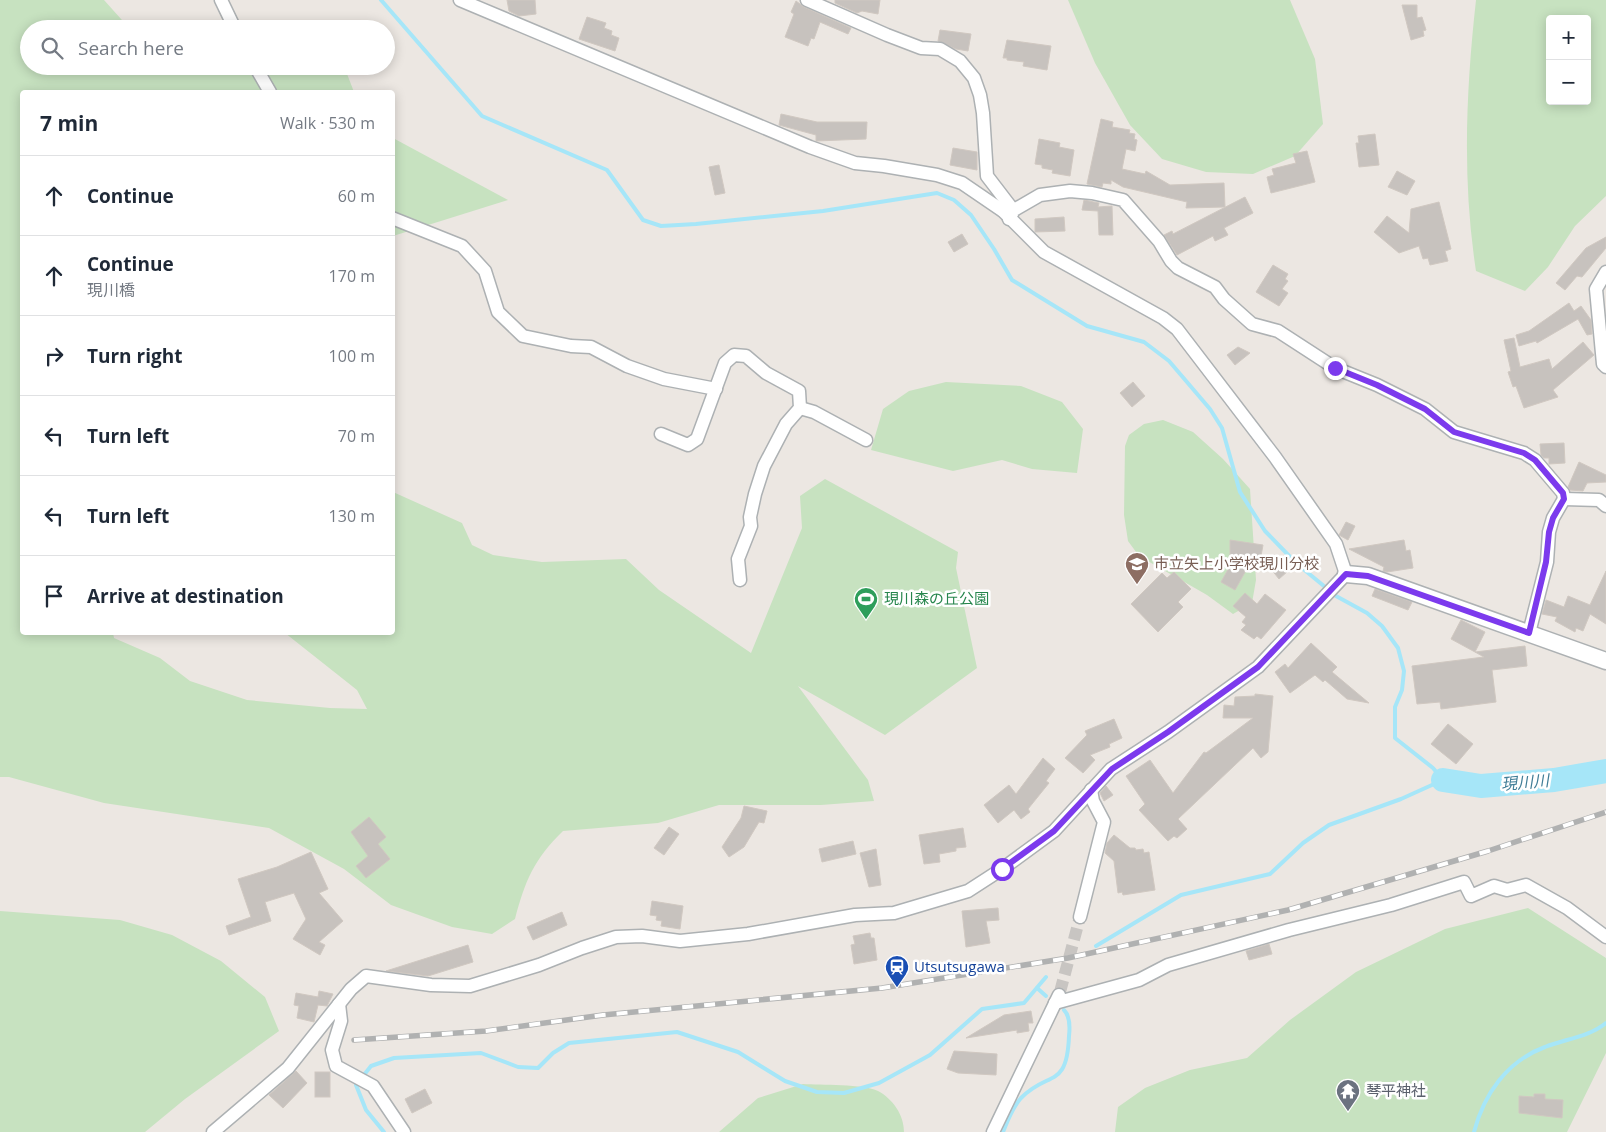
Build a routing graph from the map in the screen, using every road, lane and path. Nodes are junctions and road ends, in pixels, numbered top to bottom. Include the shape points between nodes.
1 (221, 0) edge
2 (460, 0) edge
3 (807, 0) edge
4 (231, 20) edge
5 (260, 75) edge
6 (269, 90) edge
7 (1006, 215) junction
8 (395, 219) edge
9 (1606, 272) edge
10 (1606, 368) edge
11 (716, 389) junction
12 (800, 408) junction
13 (661, 434) dead end
14 (866, 440) dead end
15 (1564, 499) junction
16 (1606, 506) edge
17 (1342, 578) junction
18 (740, 580) dead end
19 (1529, 633) junction
20 (1606, 661) edge
21 (1091, 790) junction
22 (1080, 917) tunnel mouth
23 (1606, 937) edge
24 (338, 1004) junction
25 (214, 1132) edge
26 (404, 1132) edge
27 (993, 1132) edge

1 - 4 street
2 - 7 street via 810,147 855,163 937,175 962,183
3 - 7 street via 887,36 921,48 940,49 960,61 974,78 980,95 987,176 1010,206
5 - 6 street
7 - 15 street via 1040,194 1085,192 1123,200 1159,241 1174,265 1215,286 1224,299 1252,324 1278,331 1335,368 1425,409 1454,432 1524,453 1535,460 1563,493
7 - 17 street via 1044,252 1163,318 1177,329 1225,389 1336,544
8 - 11 street via 462,246 485,271 498,312 523,336 591,347 627,366 664,379
9 - 10 street via 1596,289
11 - 12 street via 725,363 734,355 746,356 766,373 799,391
11 - 13 street via 697,439 688,445
12 - 14 street via 814,412
12 - 18 street via 786,424 764,466 750,517 751,526 738,559
15 - 16 street via 1599,500
15 - 19 street via 1549,532 1546,562
17 - 19 street via 1368,576
17 - 21 street via 1258,667 1112,769
19 - 20 street
21 - 22 street via 1104,822
21 - 24 street via 1054,831 1002,869 968,891 935,902 894,912 855,915 748,934 680,941 642,936 616,937 470,986 431,985 366,976
23 - 27 street via 1567,908 1526,885 1507,890 1494,886 1470,896 1464,882 1168,965 1139,980 1057,997
24 - 25 street via 288,1068
24 - 26 street via 341,1021 332,1050 336,1066 374,1086

